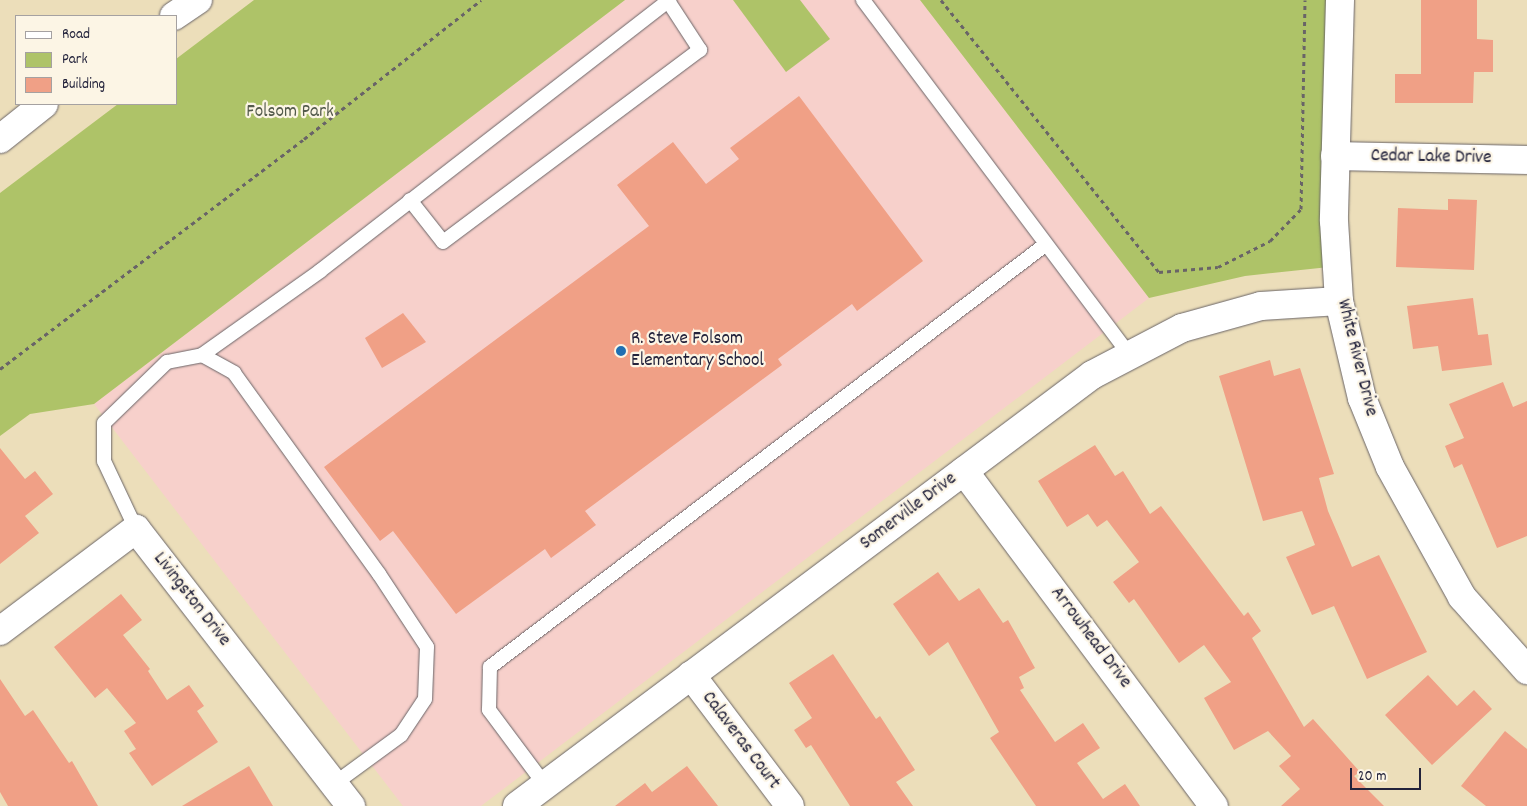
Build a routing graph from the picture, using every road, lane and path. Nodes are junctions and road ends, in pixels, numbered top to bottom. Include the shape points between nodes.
1 (198, 0) edge
2 (481, 0) edge
3 (669, 0) edge
4 (863, 0) edge
5 (941, 0) edge
6 (1305, 0) edge
7 (1340, 0) edge
8 (176, 15) edge
9 (43, 105) edge
10 (0, 139) edge
11 (1335, 156) junction
12 (1527, 160) edge
13 (410, 200) junction
14 (1045, 245) junction
15 (1339, 301) junction
16 (202, 354) junction
17 (1130, 355) junction
18 (0, 369) edge
19 (964, 471) junction
20 (136, 529) junction
21 (0, 631) edge
22 (1527, 670) edge
23 (691, 675) junction
24 (334, 784) junction
25 (545, 785) junction
26 (351, 806) edge
27 (517, 806) edge
28 (790, 806) edge
29 (1214, 806) edge

1 - 8 street
2 - 18 path via 304,139
3 - 13 lane
3 - 13 lane via 700,50 443,242
4 - 14 lane
5 - 6 path via 1159,272 1218,267 1270,241 1301,209
7 - 11 street, White River Drive
9 - 10 street
11 - 12 street, Cedar Lake Drive
11 - 15 street, White River Drive via 1334,221
13 - 16 lane via 320,271
14 - 17 lane
14 - 25 lane via 490,667 489,710
15 - 17 street, Somerville Drive via 1261,306 1182,328
15 - 22 street, White River Drive via 1362,398 1398,484 1462,597
16 - 20 lane via 167,362 104,423 104,461
16 - 24 lane via 234,373 379,574 427,647 425,699 401,735
17 - 19 street, Somerville Drive via 1092,375
19 - 23 street, Somerville Drive
19 - 29 street, Arrowhead Drive
20 - 21 street
20 - 24 street, Livingston Drive
23 - 25 street, Somerville Drive
23 - 28 street, Calaveras Court
24 - 26 street, Livingston Drive
25 - 27 street, Somerville Drive

